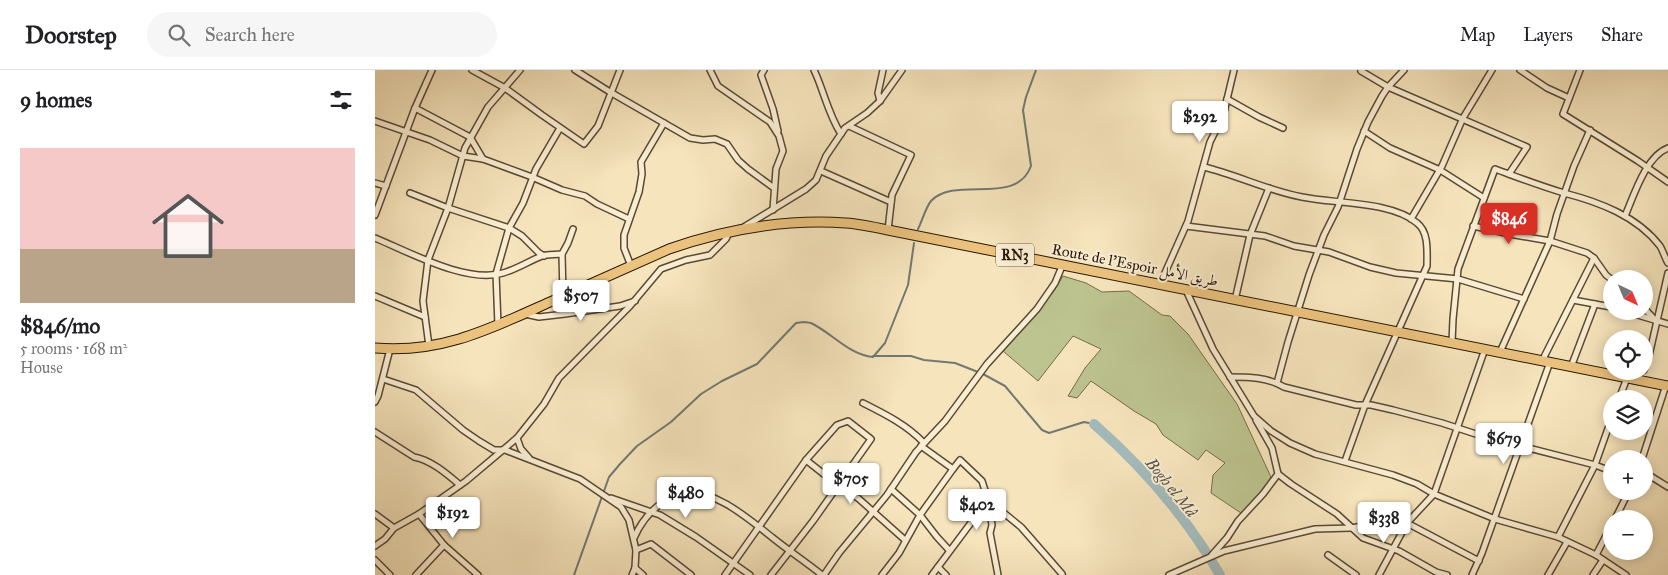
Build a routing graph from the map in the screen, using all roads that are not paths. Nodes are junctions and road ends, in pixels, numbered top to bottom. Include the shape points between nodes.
1 (424, 70) edge
2 (473, 70) edge
3 (520, 70) edge
4 (575, 70) edge
5 (620, 70) edge
6 (709, 70) edge
7 (764, 70) edge
8 (814, 70) edge
9 (883, 70) edge
10 (902, 70) edge
11 (1234, 70) edge
12 (1404, 70) edge
13 (1492, 70) edge
14 (1520, 70) edge
15 (1580, 70) edge
16 (431, 71) edge
17 (1361, 71) edge
18 (1388, 87) junction
19 (505, 88) junction
20 (610, 92) junction
21 (1569, 98) junction
22 (1227, 99) junction
23 (880, 101) junction
24 (415, 108) junction
25 (1463, 118) junction
26 (375, 121) edge
27 (664, 123) junction
28 (849, 126) junction
29 (560, 128) junction
30 (1283, 128) dead end
31 (1589, 130) junction
32 (407, 131) junction
33 (1364, 131) junction
34 (841, 134) junction
35 (779, 136) junction
36 (470, 137) junction
37 (1668, 148) edge
38 (463, 156) junction
39 (483, 159) junction
40 (1647, 167) junction
41 (1204, 168) junction
42 (1440, 170) junction
43 (821, 171) junction
44 (1509, 174) junction
45 (532, 177) junction
46 (1668, 182) edge
47 (375, 183) edge
48 (386, 186) junction
49 (774, 188) junction
50 (1269, 188) junction
51 (410, 193) dead end
52 (1564, 193) junction
53 (1484, 198) junction
54 (891, 202) junction
55 (1340, 202) junction
56 (448, 208) junction
57 (773, 210) junction
58 (375, 215) edge
59 (1625, 216) junction
60 (629, 219) junction
61 (1411, 219) junction
62 (1186, 226) junction
63 (1473, 226) junction
64 (509, 228) junction
65 (573, 229) dead end
66 (735, 230) junction
67 (888, 230) junction
68 (1250, 235) junction
69 (375, 238) edge
70 (1550, 241) junction
71 (1318, 250) junction
72 (561, 254) junction
73 (544, 256) junction
74 (1594, 258) junction
75 (428, 260) junction
76 (1668, 263) edge
77 (1063, 264) junction
78 (631, 266) junction
79 (1603, 271) edge
80 (1668, 273) edge
81 (496, 274) junction
82 (1423, 275) junction
83 (1458, 279) junction
84 (1160, 284) junction
85 (1186, 290) junction
86 (375, 296) edge
87 (563, 296) junction
88 (1524, 299) junction
89 (635, 300) junction
90 (1235, 300) junction
91 (1573, 300) junction
92 (1595, 304) junction
93 (1603, 306) edge
94 (1298, 312) junction
95 (525, 314) junction
96 (425, 317) junction
97 (1653, 318) edge
98 (1651, 320) edge
99 (1657, 322) junction
100 (1668, 324) edge
101 (498, 325) junction
102 (1397, 332) junction
103 (1653, 336) edge
104 (1453, 342) junction
105 (429, 346) junction
106 (375, 348) edge
107 (390, 349) junction
108 (1485, 349) junction
109 (1500, 352) junction
110 (1546, 362) junction
111 (1571, 367) junction
112 (1603, 373) edge
113 (1230, 377) junction
114 (383, 378) junction
115 (1639, 380) edge
116 (1277, 383) junction
117 (1667, 385) edge
118 (375, 402) edge
119 (863, 403) dead end
120 (1365, 405) junction
121 (1254, 416) junction
122 (1458, 428) junction
123 (375, 432) edge
124 (517, 438) junction
125 (1604, 440) edge
126 (923, 445) junction
127 (1521, 446) junction
128 (505, 450) junction
129 (1645, 450) edge
130 (529, 458) junction
131 (806, 460) junction
132 (1345, 461) junction
133 (1595, 465) junction
134 (1603, 468) edge
135 (953, 469) junction
136 (1278, 474) junction
137 (1653, 478) edge
138 (839, 484) junction
139 (460, 485) junction
140 (1668, 487) edge
141 (891, 489) junction
142 (1434, 494) junction
143 (604, 495) junction
144 (988, 500) junction
145 (651, 512) junction
146 (873, 512) junction
147 (375, 514) edge
148 (419, 514) junction
149 (920, 515) junction
150 (1495, 519) junction
151 (1407, 523) junction
152 (759, 526) junction
153 (394, 528) junction
154 (1351, 528) junction
155 (1558, 537) junction
156 (633, 539) junction
157 (905, 540) junction
158 (1567, 542) junction
159 (1603, 542) edge
160 (445, 545) junction
161 (375, 546) edge
162 (1393, 549) junction
163 (636, 550) junction
164 (791, 550) junction
165 (949, 550) junction
166 (1328, 555) dead end
167 (1596, 556) junction
168 (1210, 557) junction
169 (375, 560) edge
170 (1479, 560) junction
171 (1603, 560) junction
172 (734, 562) junction
173 (939, 567) junction
174 (635, 568) junction
175 (1062, 574) dead end
176 (390, 575) edge
177 (416, 575) edge
178 (478, 575) edge
179 (632, 575) edge
180 (643, 575) edge
181 (691, 575) edge
182 (725, 575) edge
183 (750, 575) edge
184 (771, 575) edge
185 (823, 575) edge
186 (883, 575) edge
187 (932, 575) edge
188 (946, 575) edge
189 (998, 575) edge
190 (1169, 575) edge
191 (1356, 575) edge
192 (1379, 575) edge
193 (1447, 575) edge
194 (1473, 575) edge
195 (1548, 575) edge
196 (1593, 575) edge
197 (1626, 575) edge

1 - 16 street
2 - 19 street
3 - 19 street
4 - 20 street
5 - 20 street
6 - 35 street via 718,86 770,122
7 - 35 street via 761,75
8 - 34 street
9 - 23 street via 878,93
10 - 23 street
11 - 22 street
12 - 18 street
13 - 25 street
14 - 21 street
15 - 21 street
16 - 24 street
17 - 18 street
18 - 25 street
18 - 33 street
19 - 29 street
19 - 36 street via 488,106
20 - 27 street
20 - 29 street via 598,126 584,144
21 - 31 street via 1563,114
22 - 30 street
22 - 41 street via 1223,116 1210,142
23 - 28 street
24 - 32 street
24 - 36 street
25 - 42 street
25 - 44 street via 1527,148
26 - 32 street
27 - 49 street via 690,138 715,139 727,144 738,160
27 - 60 street via 641,162 639,192
28 - 34 street
28 - 54 street via 911,155
29 - 45 street
31 - 40 street
31 - 52 street
32 - 38 street
32 - 48 street
33 - 42 street via 1390,148
33 - 55 street
34 - 43 street via 826,156
35 - 49 street via 783,151 776,169
36 - 38 street
36 - 39 street
37 - 40 street via 1659,151
38 - 39 street
38 - 56 street
39 - 45 street
40 - 46 street
40 - 59 street
41 - 50 street
41 - 62 street
42 - 53 street
42 - 61 street
43 - 54 street
43 - 57 street via 806,189
44 - 52 street
44 - 53 street via 1495,169
45 - 60 street via 585,196
45 - 64 street
47 - 48 street
48 - 58 street
49 - 57 street
50 - 55 street via 1301,197
50 - 68 street
51 - 56 street
52 - 59 street
52 - 70 street
53 - 63 street
54 - 67 street
55 - 61 street via 1384,208
55 - 71 street
56 - 64 street
56 - 75 street
57 - 66 street
59 - 76 street via 1660,246
60 - 78 street via 624,248
61 - 82 street via 1424,231 1427,244 1427,266
62 - 68 street
62 - 84 street
63 - 70 street
63 - 83 street via 1458,269
64 - 73 street
64 - 81 street
65 - 72 street
66 - 67 highway, Route de l’Espoir طريق الأمل / RN3 via 827,222
66 - 78 highway, Route de l’Espoir طريق الأمل / RN3 via 688,242
66 - 89 street via 710,255 661,270
67 - 77 highway, Route de l’Espoir طريق الأمل / RN3
68 - 71 street
68 - 90 street
69 - 75 street
70 - 74 street
70 - 88 street
71 - 82 street via 1396,273
71 - 94 street
72 - 73 street
72 - 87 street
73 - 81 street
74 - 79 street
74 - 91 street
75 - 81 street via 469,275
75 - 96 street via 423,301
77 - 84 highway, Route de l’Espoir طريق الأمل / RN3
77 - 126 street via 1037,309 1002,346 945,422
78 - 87 highway, Route de l’Espoir طريق الأمل / RN3
80 - 99 street
81 - 101 street
82 - 83 street
82 - 102 street
83 - 88 street
83 - 104 street
84 - 85 highway, Route de l’Espoir طريق الأمل / RN3
85 - 90 highway, Route de l’Espoir طريق الأمل / RN3
85 - 113 street via 1213,349
86 - 96 street
87 - 95 highway, Route de l’Espoir طريق الأمل / RN3
88 - 109 street
89 - 95 street via 620,306 565,314 539,317
89 - 124 street via 564,371 544,404
90 - 94 highway, Route de l’Espoir طريق الأمل / RN3
91 - 92 street
91 - 110 street
92 - 93 street
92 - 111 street
94 - 102 highway, Route de l’Espoir طريق الأمل / RN3
94 - 116 street
95 - 101 highway, Route de l’Espoir طريق الأمل / RN3
96 - 105 street
97 - 99 street
98 - 99 street
99 - 100 street
99 - 103 street
101 - 105 highway, Route de l’Espoir طريق الأمل / RN3 via 468,338
102 - 104 highway, Route de l’Espoir طريق الأمل / RN3
102 - 120 street
104 - 108 highway, Route de l’Espoir طريق الأمل / RN3
105 - 107 highway, Route de l’Espoir طريق الأمل / RN3
106 - 107 highway, Route de l’Espoir طريق الأمل / RN3
107 - 114 street
108 - 109 highway, Route de l’Espoir طريق الأمل / RN3
108 - 122 street
109 - 110 highway, Route de l’Espoir طريق الأمل / RN3
110 - 111 highway, Route de l’Espoir طريق الأمل / RN3
110 - 127 street
111 - 112 highway, Route de l’Espoir طريق الأمل / RN3
113 - 116 street via 1259,377
113 - 121 street
114 - 118 street
114 - 128 street via 417,390 479,441 494,450
115 - 117 highway, Route de l’Espoir طريق الأمل / RN3
116 - 120 street via 1331,400
117 - 129 street
119 - 126 street via 915,434
120 - 122 street
120 - 132 street
121 - 132 street via 1290,444
121 - 136 street via 1272,448
122 - 127 street
122 - 142 street
123 - 139 street via 448,474
124 - 128 street
124 - 130 street
125 - 133 street
126 - 135 street
126 - 141 street
127 - 133 street
127 - 150 street
128 - 130 street
128 - 139 street
130 - 143 street via 580,478
131 - 138 street
131 - 138 street via 837,424 848,421 871,439
131 - 152 street
132 - 142 street via 1393,475
133 - 134 street
133 - 155 street
135 - 144 street via 960,460 982,481
135 - 149 street
136 - 154 street via 1337,514
136 - 168 street
137 - 140 street
138 - 146 street
138 - 164 street
139 - 148 street
141 - 146 street
141 - 149 street
142 - 150 street
142 - 151 street
143 - 145 street
143 - 156 street via 621,507 629,520
144 - 165 street
144 - 175 street via 1021,527
144 - 189 street
145 - 152 street via 681,492 698,493 729,506
145 - 156 street
145 - 172 street
146 - 157 street
146 - 185 street
147 - 153 street
148 - 153 street
148 - 160 street
149 - 157 street
149 - 165 street
150 - 155 street
150 - 170 street
151 - 154 street via 1393,528 1373,524
151 - 162 street
151 - 170 street
152 - 164 street
152 - 172 street
153 - 161 street
154 - 162 street via 1363,538
154 - 168 street via 1315,529
155 - 158 street
156 - 163 street
157 - 186 street
158 - 167 street
158 - 195 street
159 - 167 street
160 - 177 street
160 - 178 street
162 - 192 street
162 - 193 street
163 - 174 street
163 - 181 street via 651,544
164 - 184 street
164 - 185 street
165 - 173 street
166 - 191 street
167 - 171 street
168 - 190 street
169 - 176 street
170 - 194 street
171 - 196 street
171 - 197 street
172 - 182 street
172 - 183 street
173 - 187 street
173 - 188 street
174 - 179 street
174 - 180 street

